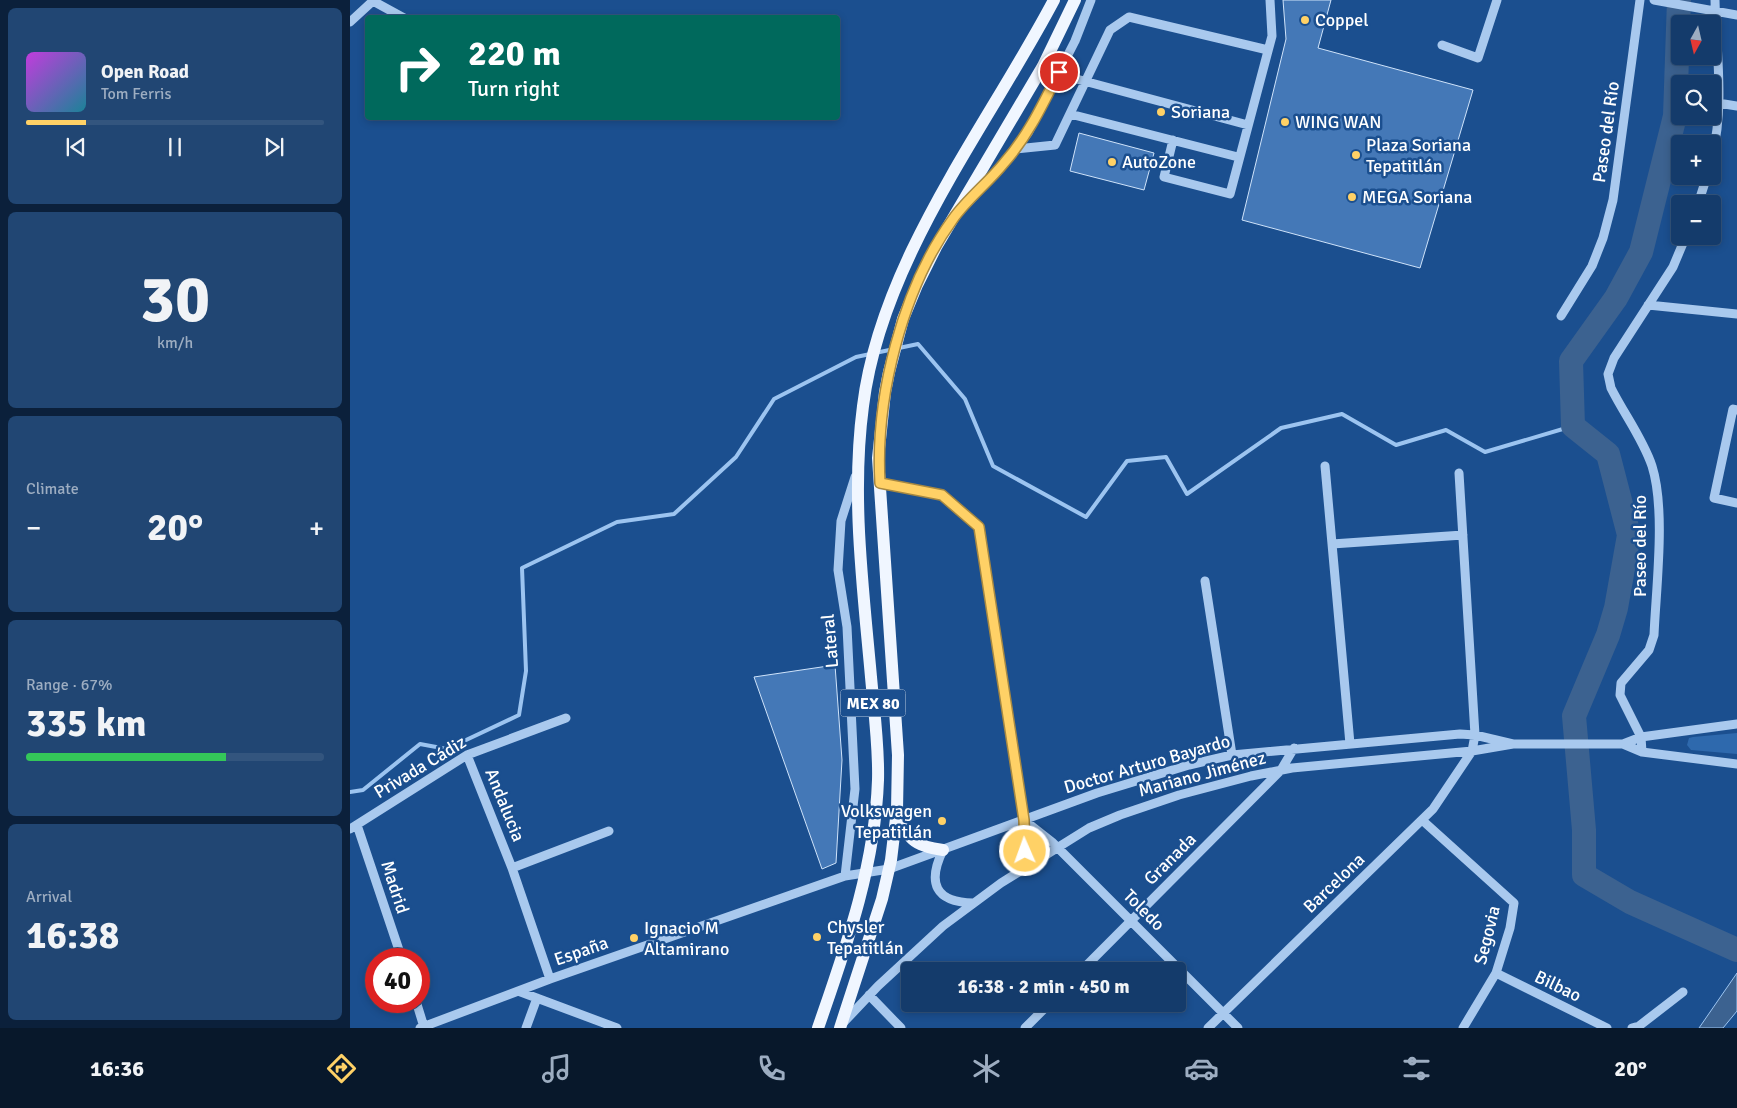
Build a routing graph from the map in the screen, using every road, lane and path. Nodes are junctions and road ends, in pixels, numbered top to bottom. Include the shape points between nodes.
1 (374, 0) edge
2 (1054, 0) edge
3 (1075, 0) edge
4 (1091, 0) edge
5 (1270, 0) edge
6 (1497, 0) edge
7 (1640, 0) edge
8 (1654, 0) edge
9 (1715, 0) edge
10 (1716, 11) junction
11 (399, 15) edge
12 (1737, 15) edge
13 (350, 22) edge
14 (1442, 46) dead end
15 (1268, 50) junction
16 (1717, 75) edge
17 (1069, 77) dead end
18 (1086, 81) junction
19 (1721, 103) edge
20 (1737, 106) edge
21 (1070, 114) junction
22 (1248, 125) junction
23 (1173, 140) junction
24 (1015, 149) junction
25 (1238, 157) junction
26 (953, 219) junction
27 (1682, 245) edge
28 (1648, 305) junction
29 (1737, 314) edge
30 (1561, 316) dead end
31 (1737, 410) edge
32 (859, 466) junction
33 (1325, 466) dead end
34 (1459, 473) dead end
35 (880, 483) junction
36 (1737, 503) edge
37 (1463, 536) junction
38 (1332, 544) junction
39 (1205, 581) dead end
40 (566, 718) dead end
41 (1737, 724) edge
42 (1475, 734) junction
43 (1641, 737) junction
44 (1350, 744) junction
45 (1513, 744) junction
46 (1619, 744) junction
47 (1294, 748) junction
48 (1472, 751) junction
49 (1642, 752) junction
50 (468, 755) junction
51 (1232, 755) junction
52 (1737, 764) edge
53 (1281, 770) junction
54 (897, 810) junction
55 (1024, 820) junction
56 (1422, 820) junction
57 (354, 827) edge
58 (609, 831) dead end
59 (1057, 847) junction
60 (943, 850) junction
61 (512, 868) junction
62 (889, 869) junction
63 (867, 872) junction
64 (1018, 872) junction
65 (844, 876) junction
66 (973, 903) junction
67 (1131, 921) junction
68 (398, 948) edge
69 (1090, 962) edge
70 (1496, 973) junction
71 (550, 979) junction
72 (518, 991) junction
73 (1683, 992) dead end
74 (869, 995) junction
75 (537, 998) junction
76 (1041, 1012) edge
77 (419, 1013) edge
78 (1223, 1013) junction
79 (841, 1026) edge
80 (422, 1027) edge
81 (526, 1028) edge
82 (617, 1028) edge
83 (818, 1028) edge
84 (901, 1028) edge
85 (1025, 1028) edge
86 (1208, 1028) edge
87 (1238, 1028) edge
88 (1463, 1028) edge
89 (1607, 1028) edge
90 (1632, 1028) edge

1 - 11 street
1 - 13 street
2 - 32 main road, MEX 80 via 923,228 897,280 870,370 863,406
3 - 26 main road, MEX 80 via 1043,66
4 - 24 street via 1028,133
5 - 15 street via 1272,36
6 - 14 street via 1478,58
7 - 30 street, Paseo del Río via 1617,176 1603,238 1586,280
8 - 10 street
9 - 10 street
10 - 12 street
10 - 16 street
15 - 18 street via 1129,17 1110,30
15 - 22 street
17 - 18 street
18 - 21 street
18 - 22 street
19 - 20 street
21 - 23 street
21 - 24 street via 1055,145
22 - 25 street
23 - 25 street
23 - 25 street via 1164,176 1230,194
24 - 26 street
26 - 35 main road, MEX 80 via 917,285 903,319 885,392 878,458
27 - 28 street, Paseo del Río
28 - 29 street
28 - 43 street, Paseo del Río via 1614,358 1608,374 1610,388 1652,466 1657,492 1659,518 1654,635 1649,650 1621,683 1620,695
31 - 36 street via 1733,410 1714,498
32 - 63 main road, MEX 80 via 858,527 878,777 876,820
32 - 65 street, Lateral via 841,521 838,570 847,626 855,789
33 - 38 street
34 - 37 street
35 - 54 main road, MEX 80 via 898,755
35 - 55 street via 942,495 979,527
37 - 38 street
37 - 42 street
38 - 44 street
39 - 51 street
40 - 50 street, Privada Cádiz
41 - 43 street
42 - 44 street, Doctor Arturo Bayardo
42 - 45 street, Doctor Arturo Bayardo
42 - 48 street
43 - 46 street
43 - 49 street, Paseo del Río
44 - 47 street, Doctor Arturo Bayardo
45 - 46 street, Mariano Jiménez
45 - 48 street, Mariano Jiménez
46 - 49 street, Mariano Jiménez
47 - 51 street, Doctor Arturo Bayardo
47 - 53 street, Granada
48 - 53 street, Mariano Jiménez
48 - 56 street, Barcelona via 1434,810
49 - 52 street, Mariano Jiménez
50 - 57 street, Privada Cádiz
50 - 61 street, Andalucia
51 - 55 street, Doctor Arturo Bayardo via 1141,779
53 - 59 street, Mariano Jiménez via 1151,804 1089,828
53 - 67 street, Granada
54 - 60 main road via 905,830 916,844
54 - 62 main road, MEX 80
55 - 59 street, Toledo
55 - 60 street, Doctor Arturo Bayardo
55 - 64 street via 1026,846
56 - 70 street, Segovia via 1514,903
56 - 78 street, Barcelona
57 - 68 street, Madrid
58 - 61 street, Andalucia
59 - 64 street, Mariano Jiménez
59 - 67 street, Toledo
60 - 62 street, Doctor Arturo Bayardo
60 - 66 street via 934,874 938,890 952,901
61 - 71 street, Andalucia
62 - 63 street, Doctor Arturo Bayardo
62 - 79 main road, MEX 80
63 - 65 street, España
63 - 83 main road, MEX 80
64 - 66 street, Mariano Jiménez
65 - 71 street, España
66 - 74 street, Mariano Jiménez via 943,926
67 - 69 street, Granada
67 - 78 street, Toledo
70 - 88 street, Segovia
70 - 89 street, Bilbao
71 - 72 street, España
72 - 75 street
72 - 80 street, España
73 - 90 street
74 - 79 street, Mariano Jiménez
74 - 84 street
75 - 81 street
75 - 82 street
76 - 85 street
77 - 80 street
78 - 86 street, Barcelona
78 - 87 street, Toledo

